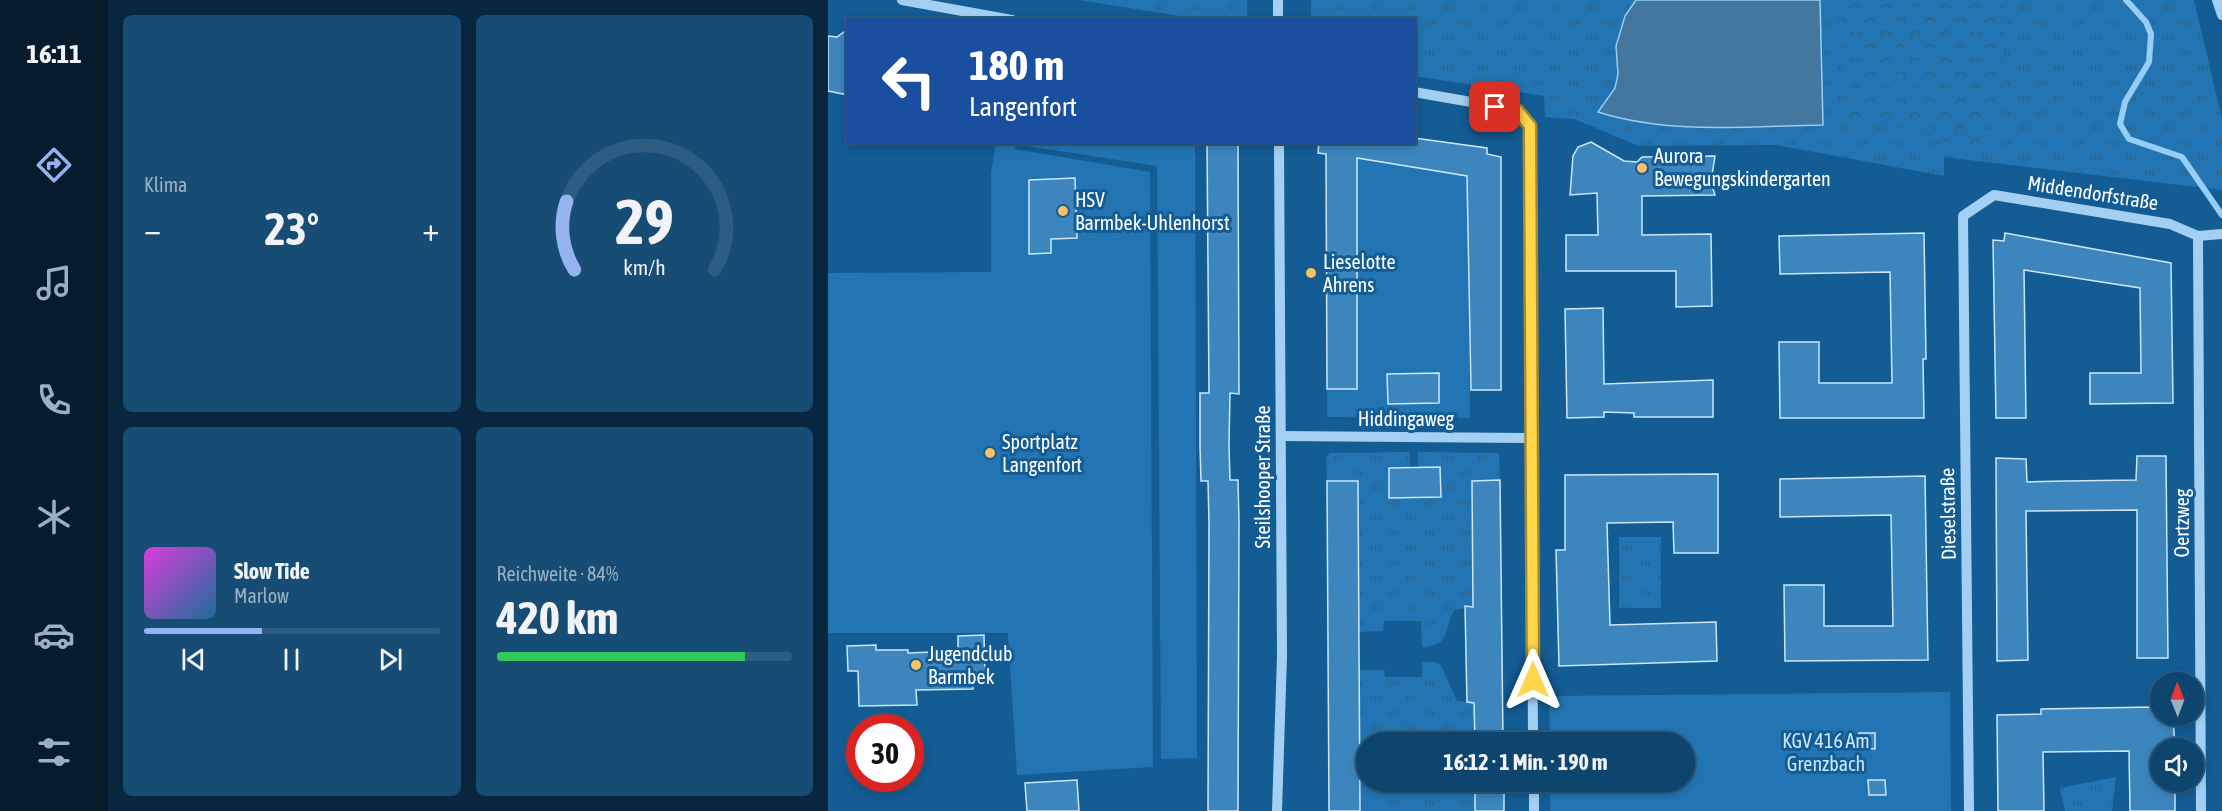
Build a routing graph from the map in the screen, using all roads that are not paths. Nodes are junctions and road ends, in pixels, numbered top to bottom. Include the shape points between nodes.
1 (902, 0) edge
2 (1278, 0) edge
3 (2217, 0) edge
4 (2222, 15) edge
5 (1001, 18) edge
6 (1278, 18) edge
7 (1416, 92) edge
8 (1279, 144) edge
9 (1963, 216) joint
10 (2221, 234) edge
11 (2198, 236) junction
12 (1281, 436) junction
13 (1532, 438) junction
14 (1533, 732) edge
15 (1534, 792) edge
16 (1277, 811) edge
17 (1534, 811) edge
18 (1969, 811) edge
19 (2200, 811) edge

1 - 5 street
2 - 6 street
3 - 4 street
7 - 13 street via 1517,110 1530,126
8 - 12 street, Steilshooper Straße
9 - 11 street, Middendorfstraße via 1994,195 2170,224
9 - 18 street, Dieselstraße
10 - 11 street, Middendorfstraße
11 - 19 street, Oertzweg
12 - 13 street, Hiddingaweg
12 - 16 street, Steilshooper Straße via 1282,656
13 - 14 street
15 - 17 street

